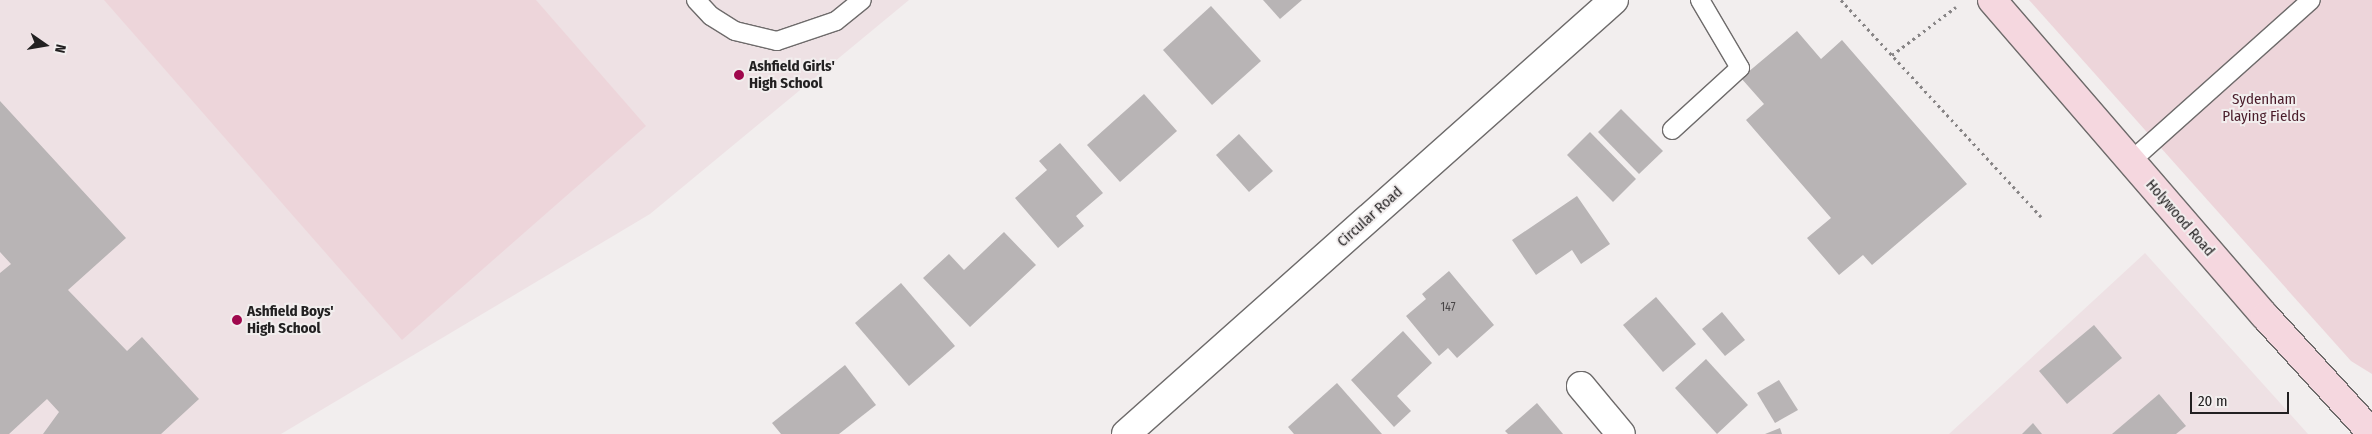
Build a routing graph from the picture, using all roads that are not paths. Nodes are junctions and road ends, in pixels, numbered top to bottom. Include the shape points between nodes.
1 (696, 0) edge
2 (862, 0) edge
3 (1614, 0) edge
4 (1700, 0) edge
5 (1992, 0) edge
6 (2311, 0) edge
7 (1672, 130) dead end
8 (2132, 161) junction
9 (1582, 386) dead end
10 (2372, 433) edge
11 (1126, 434) edge
12 (1621, 434) edge

1 - 2 lane via 710,16 735,31 777,40 836,21
3 - 11 street, Circular Road
4 - 7 lane via 1740,68
5 - 8 main road, Holywood Road
6 - 8 lane
8 - 10 main road, Holywood Road
9 - 12 street

